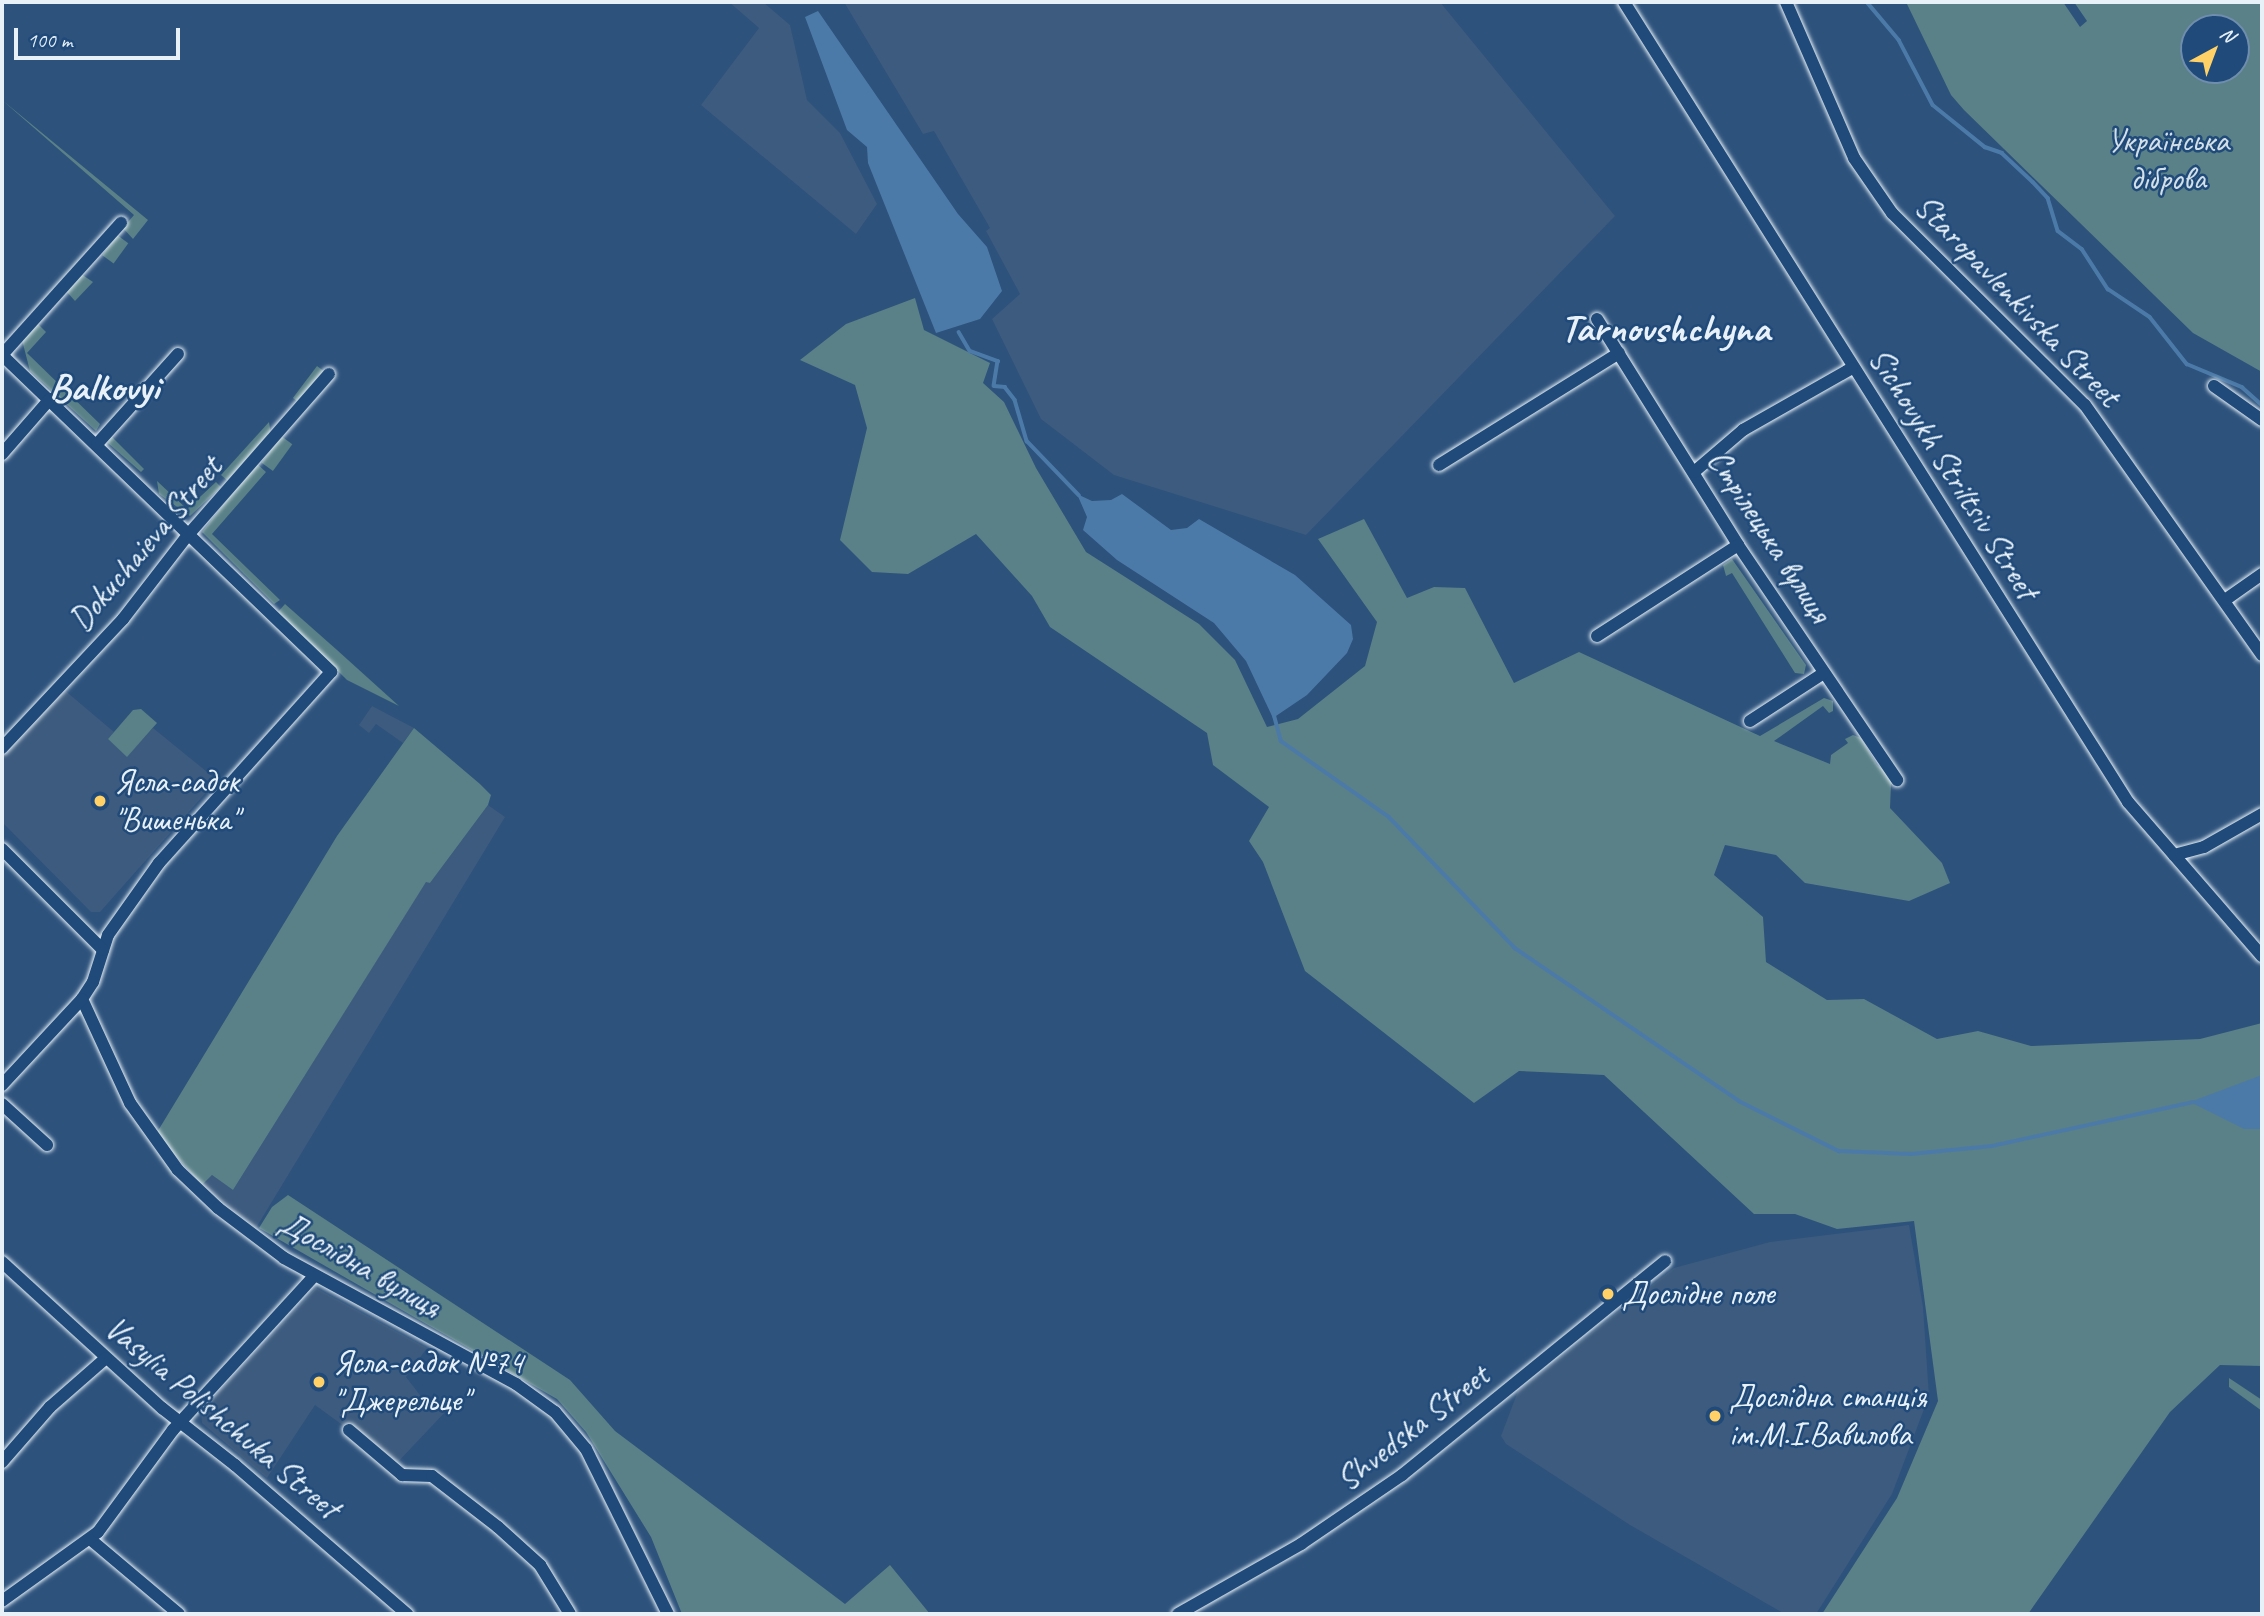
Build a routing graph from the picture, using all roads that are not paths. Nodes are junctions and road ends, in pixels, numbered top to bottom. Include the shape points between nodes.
1 (1624, 2) edge
2 (1786, 2) edge
3 (121, 223) dead end
4 (1597, 318) dead end
5 (1619, 353) junction
6 (178, 354) dead end
7 (2, 355) edge
8 (1852, 368) junction
9 (329, 374) dead end
10 (2214, 387) dead end
11 (50, 399) junction
12 (2262, 420) edge
13 (97, 444) junction
14 (2, 454) edge
15 (1439, 465) dead end
16 (1694, 472) junction
17 (188, 535) junction
18 (1738, 545) junction
19 (2262, 574) edge
20 (2225, 600) junction
21 (1597, 636) dead end
22 (2262, 655) edge
23 (1824, 673) junction
24 (1750, 721) dead end
25 (2, 748) edge
26 (1897, 780) dead end
27 (2262, 814) edge
28 (2, 849) edge
29 (2174, 855) junction
30 (103, 950) junction
31 (2262, 956) edge
32 (82, 999) junction
33 (2, 1085) edge
34 (2, 1104) edge
35 (47, 1144) dead end
36 (1665, 1261) dead end
37 (2, 1262) edge
38 (313, 1277) junction
39 (106, 1358) junction
40 (180, 1422) junction
41 (349, 1430) dead end
42 (2, 1462) edge
43 (90, 1539) junction
44 (2, 1601) edge
45 (400, 1612) edge
46 (179, 1614) edge
47 (570, 1614) edge
48 (668, 1614) edge
49 (1178, 1614) edge

1 - 8 street, Sichovykh Striltsiv Street
2 - 20 street, Staropavlenkivska Street via 1854,158 1892,213 2085,405
3 - 7 street
4 - 5 street, Стрілецька вулиця
5 - 15 street
5 - 16 street, Стрілецька вулиця
6 - 13 street
7 - 11 street
8 - 16 street via 1743,430
8 - 29 street, Sichovykh Striltsiv Street via 2128,802
9 - 17 street, Dokuchaieva Street
10 - 12 street
11 - 13 street
11 - 14 street
13 - 17 street
16 - 18 street, Стрілецька вулиця
17 - 25 street, Dokuchaieva Street via 123,619
17 - 30 street via 331,672 159,863 108,935
18 - 21 street
18 - 23 street, Стрілецька вулиця
19 - 20 street
20 - 22 street, Staropavlenkivska Street
23 - 24 street
23 - 26 street, Стрілецька вулиця
27 - 29 street via 2204,847
28 - 30 street
29 - 31 street, Sichovykh Striltsiv Street
30 - 32 street
32 - 33 street
32 - 38 street, Дослідна вулиця via 130,1103 164,1155 218,1208
34 - 35 street
36 - 49 street, Shvedska Street via 1392,1482 1301,1544
37 - 39 street, Vasylia Polishchuka Street
38 - 40 street via 264,1336
38 - 48 street, Дослідна вулиця via 516,1384 555,1412 586,1449
39 - 40 street, Vasylia Polishchuka Street
39 - 42 street via 50,1407
40 - 43 street
40 - 45 street, Vasylia Polishchuka Street
41 - 47 street via 400,1473 432,1476 488,1518 540,1565
43 - 44 street
43 - 46 street

